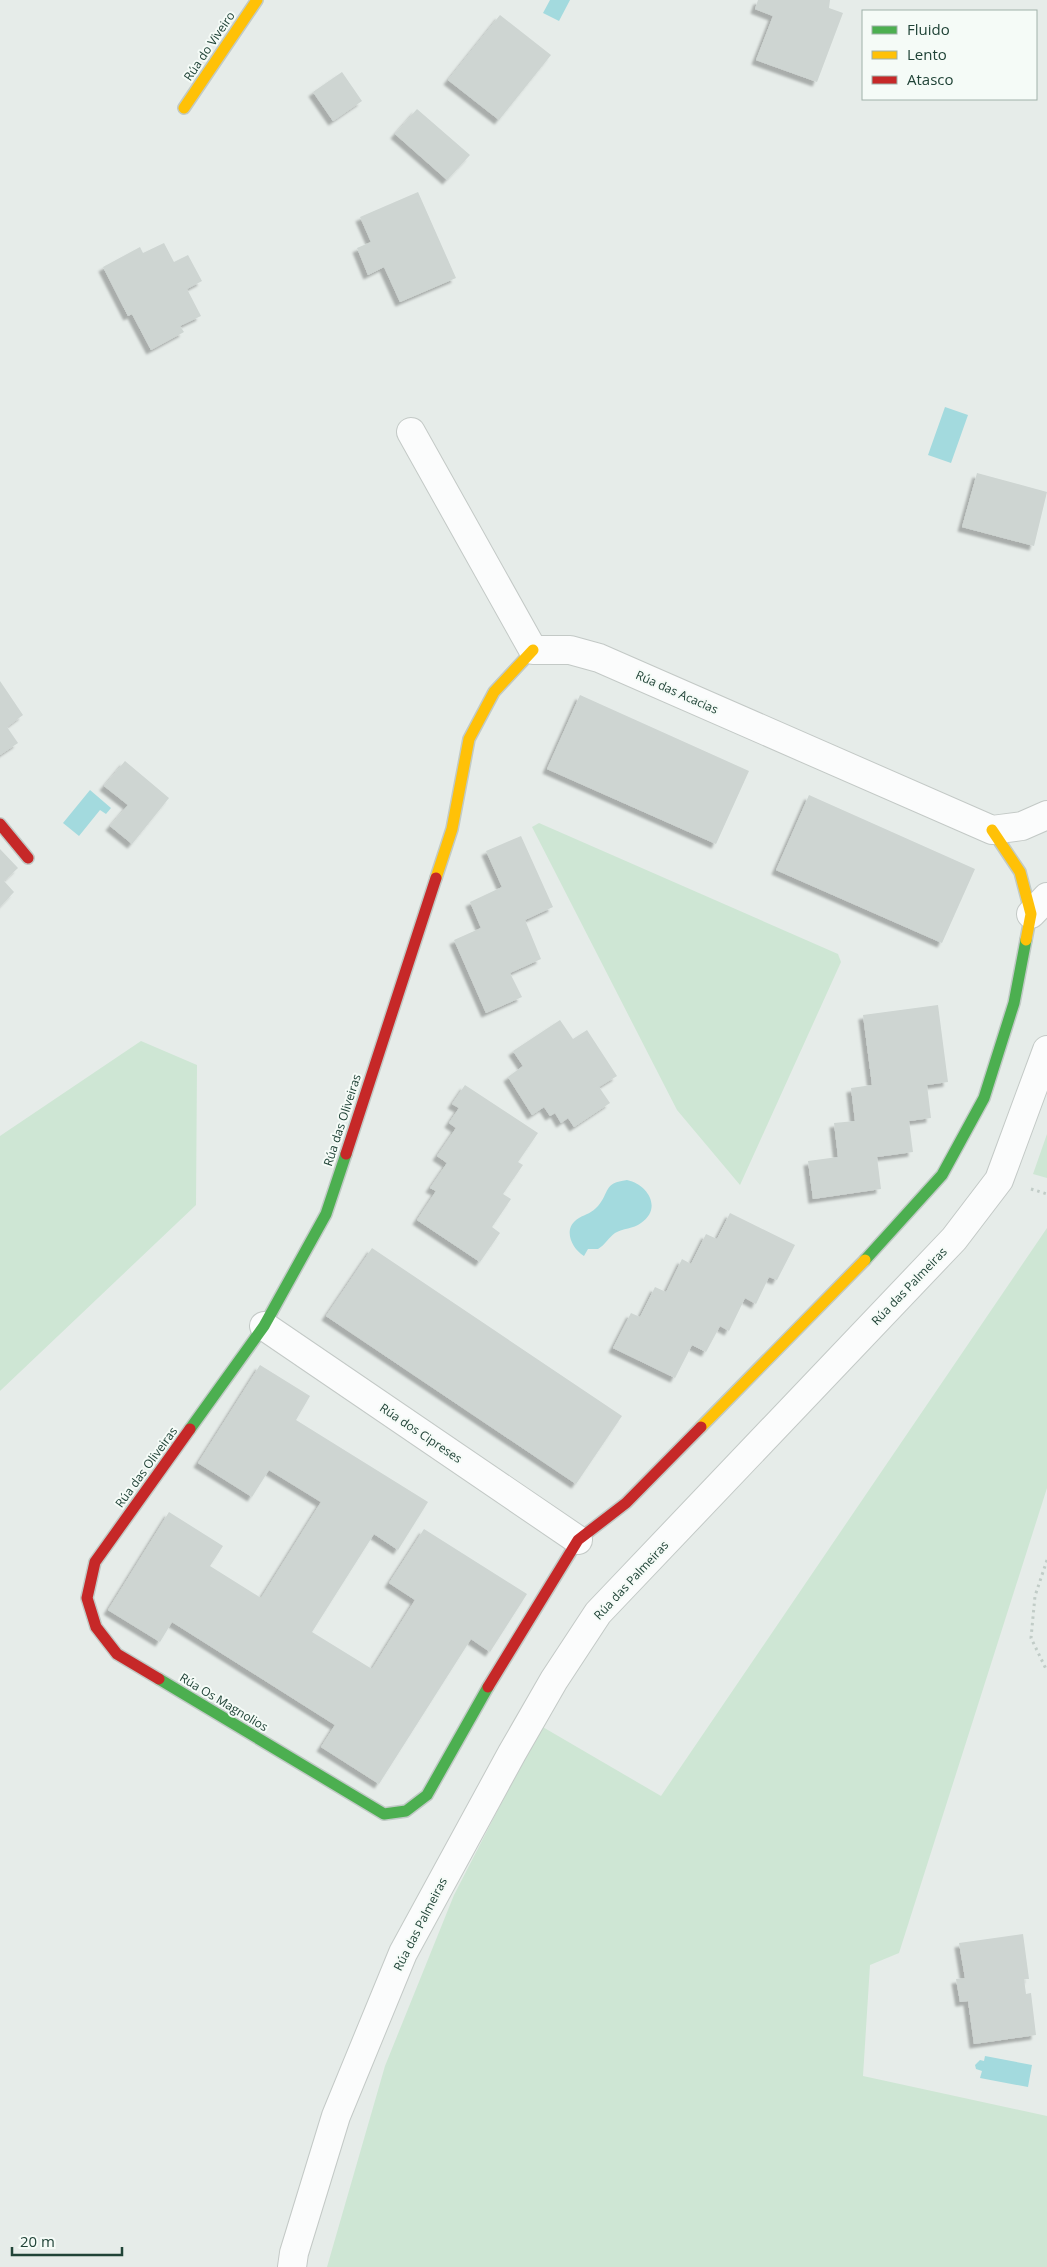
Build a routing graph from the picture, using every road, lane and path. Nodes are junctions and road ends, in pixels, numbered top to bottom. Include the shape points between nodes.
1 (257, 0) edge
2 (184, 108) dead end
3 (411, 432) dead end
4 (533, 650) junction
5 (1047, 815) edge
6 (0, 824) edge
7 (992, 830) junction
8 (28, 858) dead end
9 (1039, 905) edge
10 (1047, 1050) edge
11 (264, 1326) junction
12 (578, 1540) junction
13 (1047, 1560) edge
14 (95, 1562) joint
15 (1047, 1671) edge
16 (292, 2267) edge

1 - 2 street, Rúa do Viveiro
3 - 4 street
4 - 7 street, Rúa das Acacias via 570,650 599,658
4 - 11 street, Rúa das Oliveiras via 494,692 469,739 452,829 326,1214
5 - 7 street via 1022,826
6 - 8 street
7 - 9 street
9 - 12 street via 1014,1003 984,1098 942,1175 848,1278 626,1503
10 - 16 street, Rúa das Palmeiras via 999,1180 954,1239 598,1613 554,1680 403,1953 336,2116
11 - 12 street, Rúa dos Cipreses
11 - 14 street, Rúa das Oliveiras
12 - 14 street, Rúa Os Magnolios via 480,1700 427,1795 406,1811 384,1814 117,1654 96,1627 87,1598
13 - 15 path via 1035,1596 1031,1638

